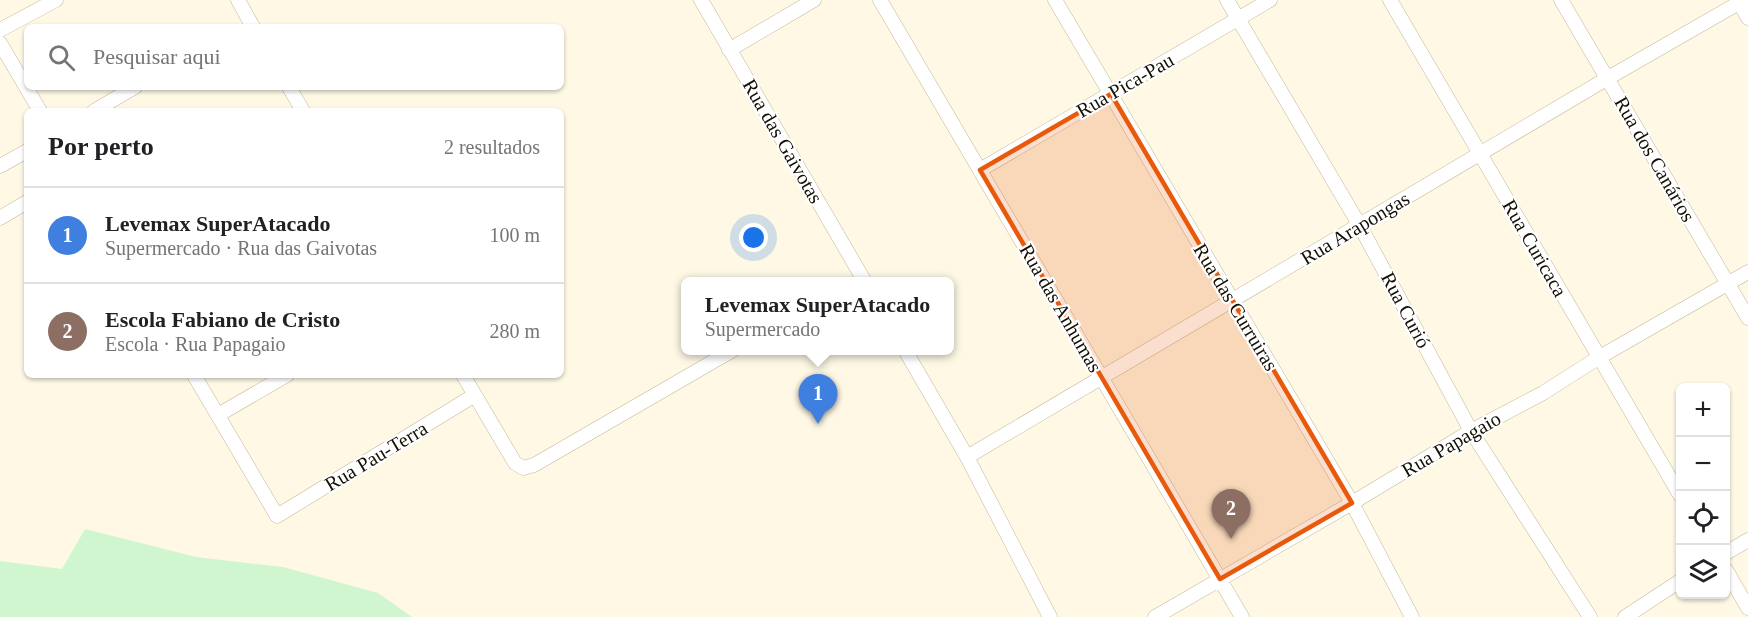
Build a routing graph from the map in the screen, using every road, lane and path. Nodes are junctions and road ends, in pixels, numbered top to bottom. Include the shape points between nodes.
1 (56, 0) edge
2 (238, 0) edge
3 (700, 0) edge
4 (814, 0) edge
5 (880, 0) edge
6 (1055, 0) edge
7 (1227, 0) edge
8 (1270, 0) edge
9 (1390, 0) edge
10 (1561, 0) edge
11 (1740, 1) edge
12 (1748, 18) edge
13 (1238, 19) junction
14 (251, 23) edge
15 (0, 30) edge
16 (0, 44) edge
17 (729, 50) junction
18 (1608, 78) junction
19 (24, 84) edge
20 (27, 90) edge
21 (130, 90) edge
22 (291, 90) edge
23 (1111, 94) junction
24 (38, 108) edge
25 (99, 108) edge
26 (301, 108) edge
27 (24, 152) edge
28 (1480, 154) junction
29 (0, 166) edge
30 (980, 170) junction
31 (24, 204) edge
32 (0, 218) edge
33 (1360, 226) junction
34 (1748, 272) edge
35 (857, 277) edge
36 (1728, 284) junction
37 (1233, 301) junction
38 (1748, 318) edge
39 (726, 355) edge
40 (907, 355) edge
41 (1598, 358) junction
42 (196, 378) edge
43 (282, 378) edge
44 (465, 378) edge
45 (1101, 378) junction
46 (475, 396) junction
47 (218, 415) junction
48 (1471, 430) junction
49 (967, 457) junction
50 (1678, 491) edge
51 (1352, 503) junction
52 (1748, 540) edge
53 (1730, 550) edge
54 (1730, 578) edge
55 (1220, 579) junction
56 (1676, 584) edge
57 (1748, 609) edge
58 (1050, 617) edge
59 (1155, 617) edge
60 (1242, 617) edge
61 (1412, 617) edge
62 (1590, 617) edge
63 (1625, 617) edge

1 - 15 street
2 - 14 street
3 - 17 street, Rua das Gaivotas
4 - 17 street
5 - 30 street, Rua das Anhumas
6 - 23 street, Rua das Curruiras
7 - 13 street, Rua Curió
8 - 13 street, Rua Pica-Pau
9 - 28 street, Rua Curicaca
10 - 18 street, Rua dos Canários
11 - 12 street
11 - 18 street, Rua Arapongas
13 - 23 street, Rua Pica-Pau
13 - 33 street, Rua Curió
16 - 19 street
17 - 35 street, Rua das Gaivotas
18 - 28 street, Rua Arapongas
18 - 36 street, Rua dos Canários
20 - 24 street
21 - 25 street
22 - 26 street
23 - 30 street, Rua Pica-Pau
23 - 37 street, Rua das Curruiras
27 - 29 street
28 - 33 street, Rua Arapongas
28 - 41 street, Rua Curicaca
30 - 45 street, Rua das Anhumas
31 - 32 street
33 - 37 street, Rua Arapongas
33 - 48 street, Rua Curió
34 - 36 street, Rua Papagaio
36 - 38 street, Rua dos Canários
36 - 41 street, Rua Papagaio
37 - 45 street, Rua Arapongas
37 - 51 street, Rua das Curruiras
39 - 46 street via 523,468 515,463
40 - 49 street
41 - 48 street, Rua Papagaio via 1543,393
41 - 50 street, Rua Curicaca
42 - 47 street
43 - 47 street
44 - 46 street
45 - 49 street, Rua Arapongas
45 - 55 street, Rua das Anhumas
46 - 47 street, Rua Pau-Terra via 277,516
48 - 51 street, Rua Papagaio
48 - 62 street, Rua Curió
49 - 58 street
51 - 55 street, Rua Papagaio
51 - 61 street, Rua das Curruiras
52 - 53 street
54 - 57 street
55 - 59 street, Rua Papagaio
55 - 60 street, Rua das Anhumas
56 - 63 street

